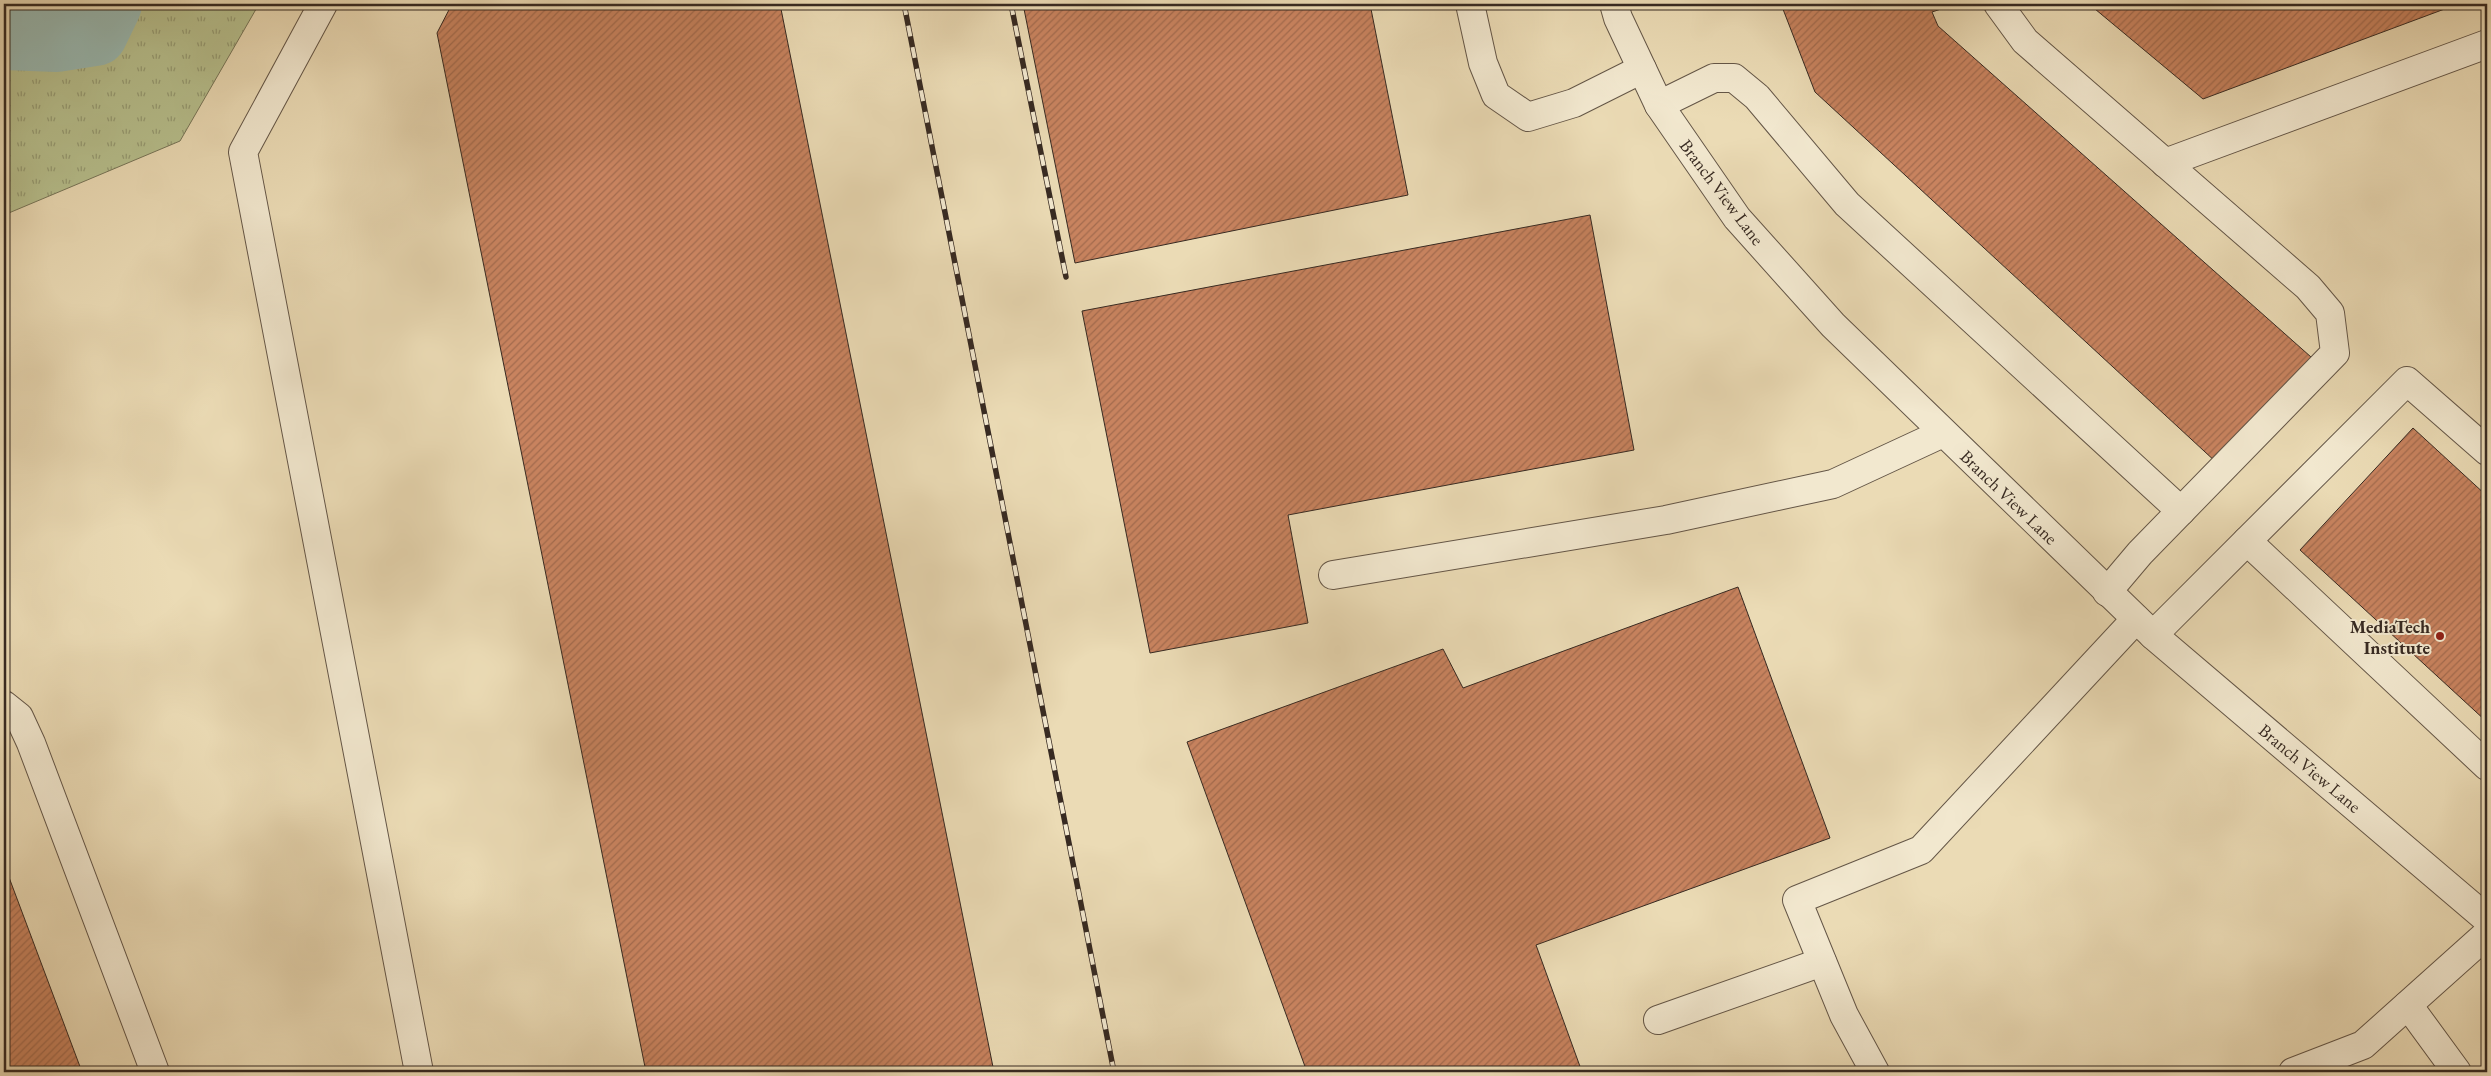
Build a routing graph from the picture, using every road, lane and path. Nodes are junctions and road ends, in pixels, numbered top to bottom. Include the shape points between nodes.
1 (323, 4) edge
2 (1470, 4) edge
3 (1614, 4) edge
4 (1998, 4) edge
5 (2487, 44) edge
6 (1642, 70) junction
7 (1659, 105) junction
8 (2165, 163) junction
9 (1943, 433) junction
10 (2487, 451) edge
11 (2181, 511) junction
12 (2247, 541) junction
13 (1333, 575) dead end
14 (2107, 592) junction
15 (2145, 627) junction
16 (4, 706) edge
17 (2487, 766) edge
18 (2487, 918) edge
19 (2487, 934) edge
20 (1822, 962) junction
21 (2408, 1005) junction
22 (1658, 1020) dead end
23 (155, 1072) edge
24 (419, 1072) edge
25 (1875, 1072) edge
26 (2293, 1072) edge
27 (2457, 1072) edge

1 - 24 street via 243,152
2 - 6 street via 1483,63 1496,95 1528,117 1574,103
3 - 6 street, Branch View Lane
4 - 8 street via 2025,41
5 - 8 street
6 - 7 street, Branch View Lane
7 - 9 street, Branch View Lane via 1737,218 1833,325
7 - 11 street via 1714,78 1734,78 1757,97 1847,204
8 - 11 street via 2308,287 2330,314 2335,353
9 - 13 street via 1832,484 1666,520
9 - 14 street, Branch View Lane
10 - 12 street via 2406,381
11 - 14 street
12 - 15 street
12 - 17 street
14 - 15 street, Branch View Lane
15 - 18 street, Branch View Lane
15 - 20 street via 1921,850 1797,900
16 - 23 street via 18,717 31,743
19 - 21 street
20 - 22 street
20 - 25 street via 1844,1015
21 - 26 street via 2363,1045
21 - 27 street

